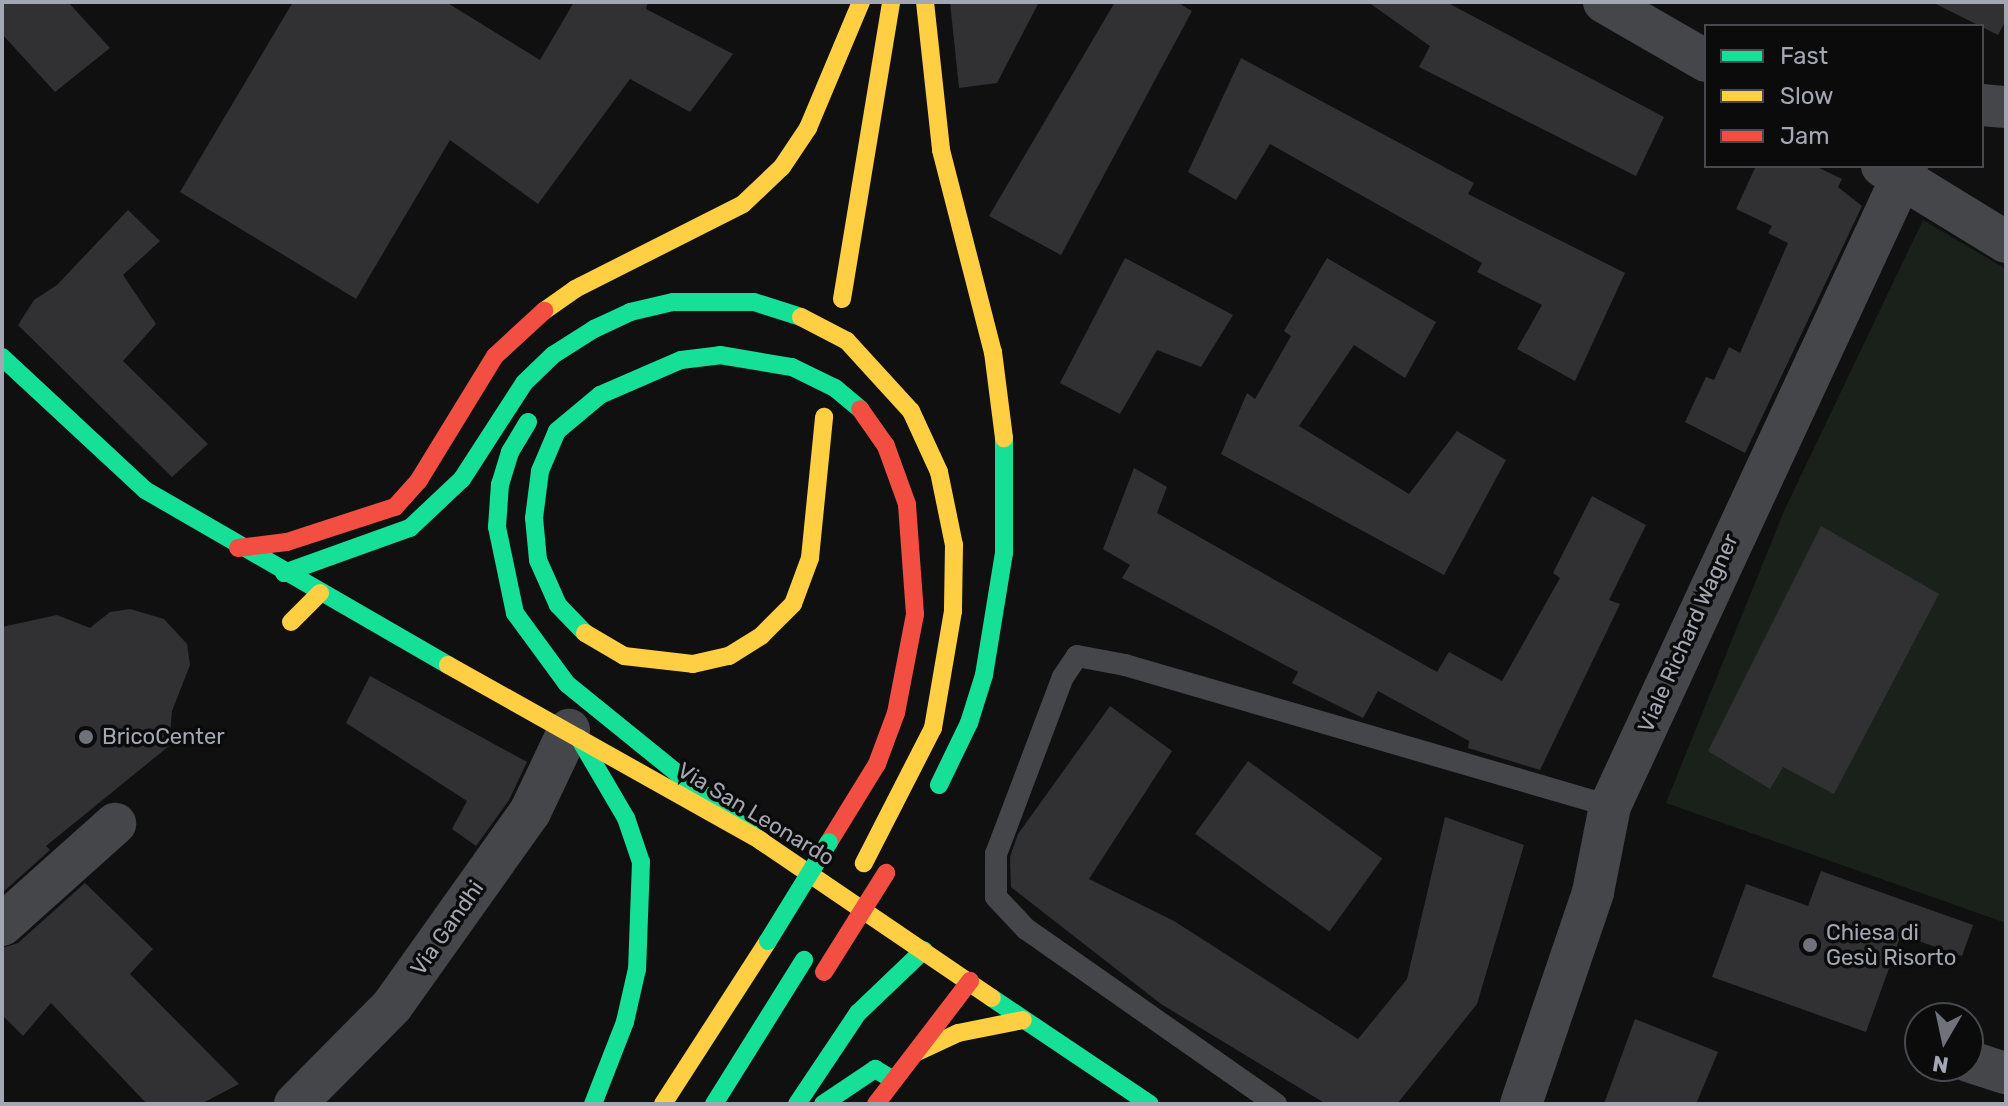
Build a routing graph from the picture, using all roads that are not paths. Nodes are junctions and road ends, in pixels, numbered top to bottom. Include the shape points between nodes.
1 (861, 2) edge
2 (891, 2) edge
3 (925, 2) edge
4 (1604, 2) edge
5 (1704, 60) edge
6 (1984, 105) edge
7 (2006, 107) edge
8 (1898, 171) edge
9 (2006, 242) edge
10 (842, 299) dead end
11 (777, 343) dead end
12 (2, 357) edge
13 (835, 388) junction
14 (542, 404) dead end
15 (824, 417) dead end
16 (238, 548) junction
17 (284, 573) junction
18 (320, 593) junction
19 (291, 622) dead end
20 (574, 734) junction
21 (930, 800) dead end
22 (1610, 806) junction
23 (115, 824) dead end
24 (761, 841) junction
25 (889, 866) dead end
26 (834, 911) dead end
27 (2, 925) edge
28 (924, 950) junction
29 (808, 954) dead end
30 (819, 979) dead end
31 (970, 981) junction
32 (796, 1012) dead end
33 (1023, 1020) junction
34 (914, 1053) junction
35 (1984, 1066) edge
36 (2006, 1073) edge
37 (893, 1080) junction
38 (295, 1104) edge
39 (593, 1104) edge
40 (663, 1104) edge
41 (714, 1104) edge
42 (725, 1104) edge
43 (797, 1104) edge
44 (823, 1104) edge
45 (876, 1104) edge
46 (1150, 1104) edge
47 (1276, 1104) edge
48 (1521, 1104) edge

1 - 16 main road via 808,128 782,167 743,204 575,289 533,319 495,356 419,480 395,507 287,542
2 - 10 main road
3 - 21 main road via 941,150 993,352 1007,462 1004,553 984,675 969,723
4 - 5 street
6 - 7 street
8 - 9 street
8 - 22 street, Viale Richard Wagner
11 - 13 main road
12 - 16 main road, Via San Leonardo via 140,496
13 - 15 main road via 792,367 720,355 681,360 600,395 557,431 540,471 534,518 538,560 558,605 589,638 624,656 655,663 693,664 729,656 762,635 793,604 810,558
13 - 40 main road, bridge via 862,410 886,446 907,504 915,614 910,662 877,764
14 - 24 main road via 510,452 500,484 502,570 515,613 567,684
16 - 17 main road, Via San Leonardo
17 - 18 main road, Via San Leonardo
17 - 26 main road via 410,528 462,479 524,383 553,355 630,312 673,302 754,302 793,312 847,341 911,411 939,472 954,545 953,611 933,728
18 - 19 main road
18 - 20 main road, Via San Leonardo
20 - 24 main road, Via San Leonardo
20 - 38 street, Via Gandhi via 530,812 392,1006
20 - 39 main road via 626,818 641,862 637,969 625,1022
22 - 47 lane via 1125,665 1077,656 1063,677 996,854 996,897 1026,929
22 - 48 street, Viale Richard Wagner via 1593,892
23 - 27 street
24 - 28 main road, Via San Leonardo
25 - 30 main road, bridge
28 - 31 main road, Via San Leonardo
28 - 43 main road via 858,1013
29 - 41 main road
31 - 33 main road, Via San Leonardo
31 - 34 main road
32 - 42 main road
33 - 34 main road via 958,1033
33 - 46 main road, Via San Leonardo
34 - 37 main road
35 - 36 street
37 - 44 main road via 875,1069
37 - 45 main road

